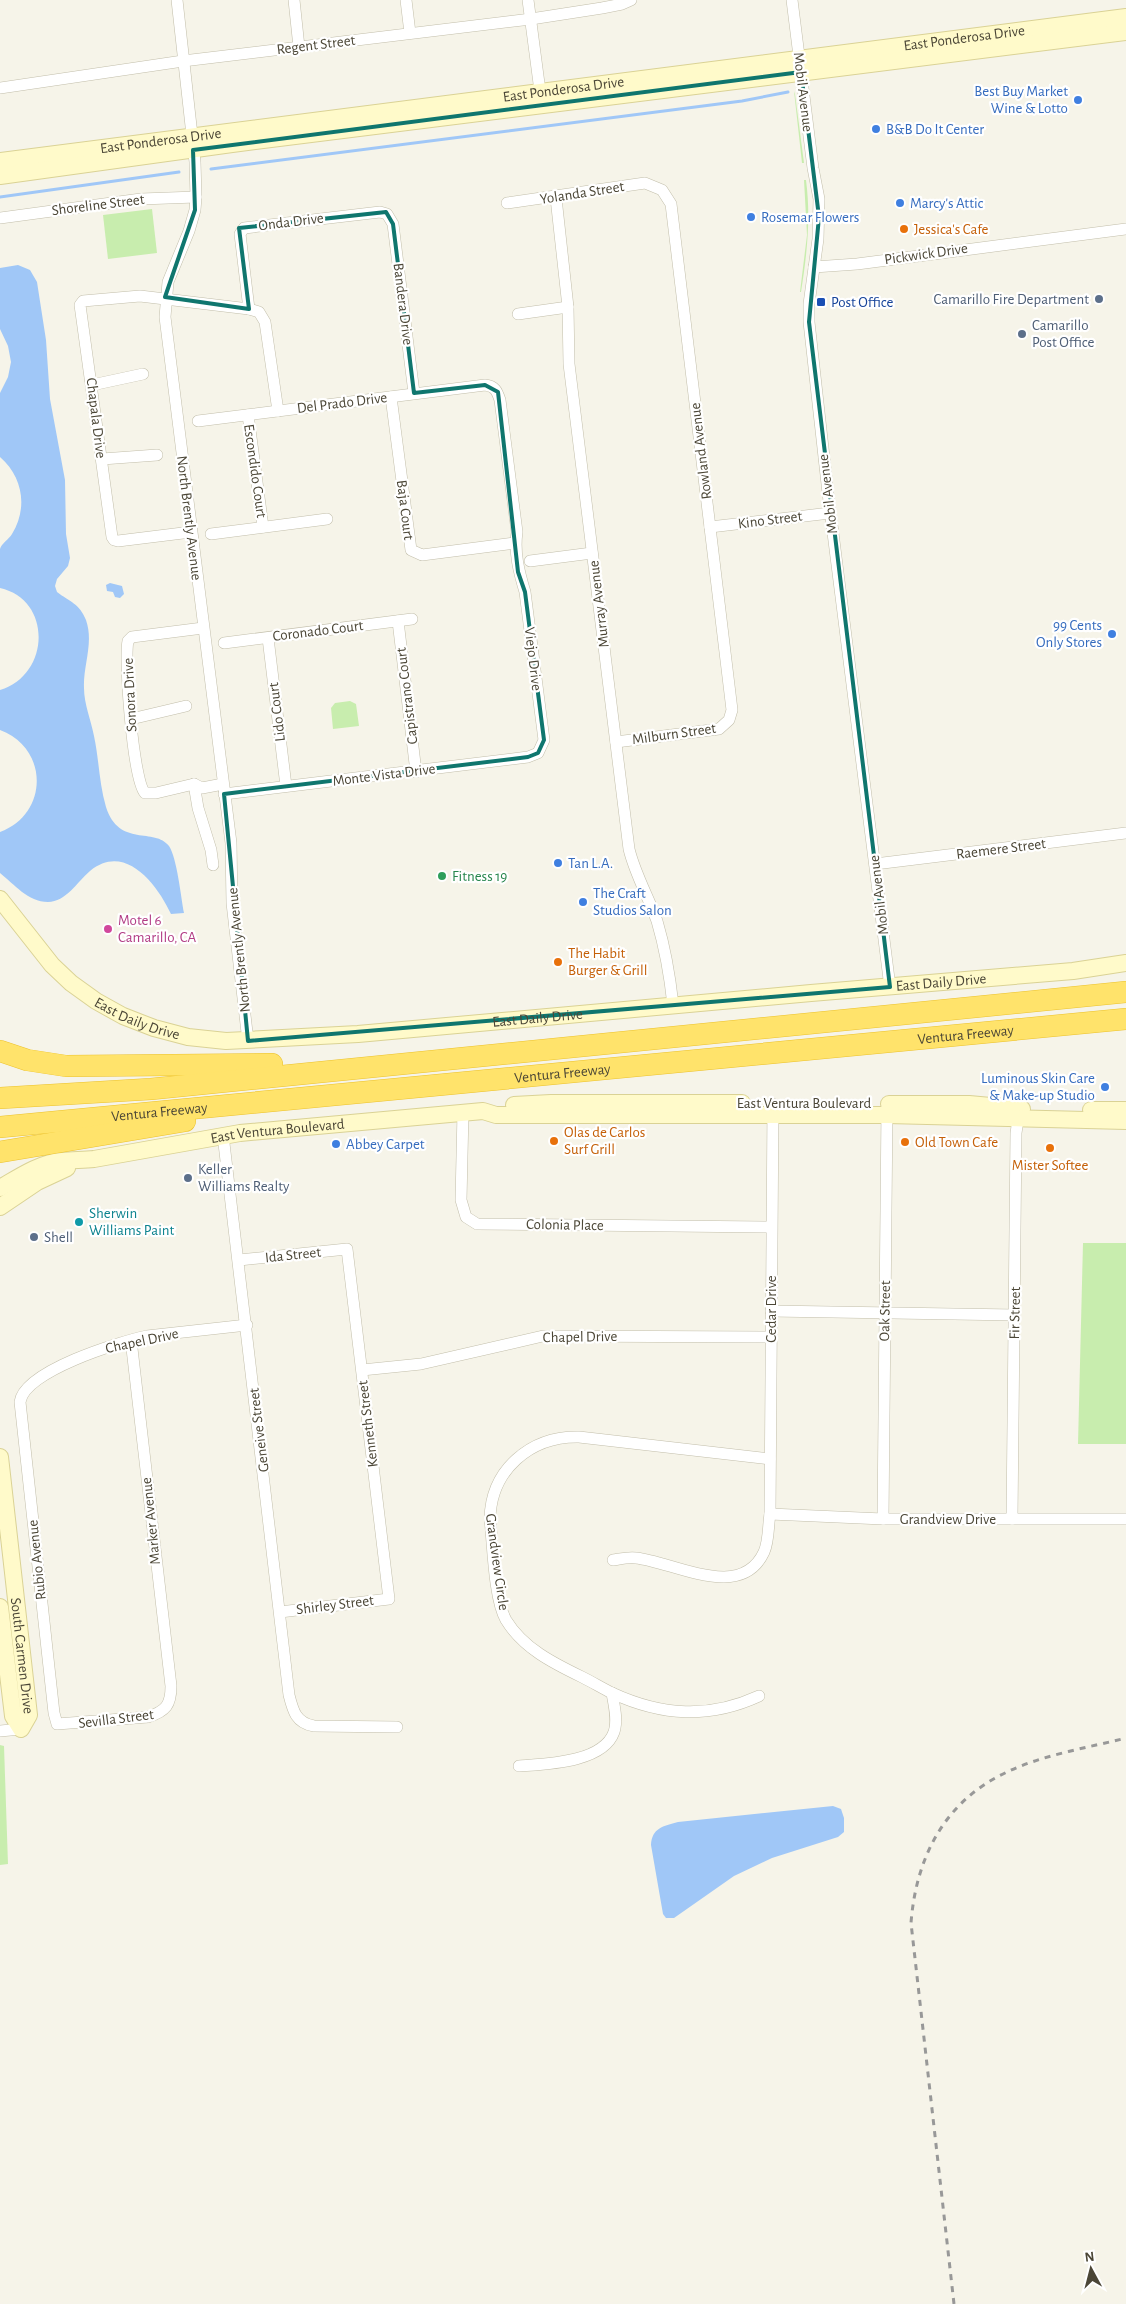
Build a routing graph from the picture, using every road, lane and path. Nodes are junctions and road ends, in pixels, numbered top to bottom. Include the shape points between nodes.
1 (177, 0) edge
2 (294, 0) edge
3 (406, 0) edge
4 (528, 0) edge
5 (631, 0) edge
6 (792, 0) edge
7 (1126, 17) edge
8 (531, 20) junction
9 (1126, 32) edge
10 (410, 34) junction
11 (299, 47) junction
12 (183, 61) junction
13 (800, 66) junction
14 (0, 88) edge
15 (540, 91) junction
16 (192, 143) junction
17 (0, 161) edge
18 (0, 176) edge
19 (657, 186) joint
20 (196, 196) junction
21 (556, 198) junction
22 (507, 203) dead end
23 (389, 216) joint
24 (0, 218) edge
25 (1126, 229) edge
26 (814, 267) junction
27 (165, 298) junction
28 (568, 307) junction
29 (249, 308) junction
30 (518, 314) dead end
31 (143, 374) dead end
32 (92, 385) junction
33 (414, 393) junction
34 (391, 397) junction
35 (278, 411) junction
36 (248, 415) junction
37 (198, 421) dead end
38 (157, 455) dead end
39 (102, 458) junction
40 (830, 513) junction
41 (327, 519) dead end
42 (263, 527) junction
43 (710, 527) junction
44 (191, 532) junction
45 (211, 534) dead end
46 (515, 543) junction
47 (592, 552) junction
48 (530, 561) dead end
49 (412, 619) dead end
50 (398, 621) junction
51 (203, 628) junction
52 (268, 638) junction
53 (224, 643) dead end
54 (186, 706) dead end
55 (131, 719) junction
56 (729, 720) joint
57 (616, 742) junction
58 (541, 750) joint
59 (416, 772) junction
60 (194, 784) junction
61 (286, 786) junction
62 (224, 789) junction
63 (145, 793) joint
64 (1126, 833) edge
65 (875, 864) junction
66 (213, 865) dead end
67 (0, 899) edge
68 (1126, 963) edge
69 (890, 987) junction
70 (1126, 992) edge
71 (672, 1005) junction
72 (1126, 1019) edge
73 (248, 1041) junction
74 (0, 1051) edge
75 (362, 1067) junction
76 (0, 1098) edge
77 (278, 1101) junction
78 (773, 1109) junction
79 (887, 1109) junction
80 (1126, 1110) edge
81 (463, 1112) junction
82 (1019, 1114) junction
83 (1126, 1121) edge
84 (0, 1126) edge
85 (223, 1135) junction
86 (0, 1152) edge
87 (75, 1162) junction
88 (0, 1188) edge
89 (0, 1207) edge
90 (771, 1227) junction
91 (347, 1249) joint
92 (238, 1260) junction
93 (771, 1311) junction
94 (885, 1313) junction
95 (1015, 1315) junction
96 (247, 1325) junction
97 (771, 1337) junction
98 (131, 1340) junction
99 (362, 1370) junction
100 (21, 1395) joint
101 (0, 1457) edge
102 (770, 1459) junction
103 (2, 1484) edge
104 (770, 1514) junction
105 (883, 1518) junction
106 (1012, 1518) junction
107 (1126, 1519) edge
108 (613, 1560) dead end
109 (389, 1599) joint
110 (0, 1607) edge
111 (280, 1612) junction
112 (612, 1693) junction
113 (759, 1696) dead end
114 (170, 1702) joint
115 (57, 1724) joint
116 (397, 1727) dead end
117 (21, 1729) junction
118 (0, 1731) edge
119 (519, 1766) dead end

1 - 12 street, North Brently Avenue
2 - 11 street
3 - 10 street
4 - 8 street
5 - 8 street, Regent Street
6 - 13 street, Mobil Avenue
7 - 13 main road, East Ponderosa Drive
8 - 10 street, Regent Street
8 - 15 street
9 - 13 main road, East Ponderosa Drive
10 - 11 street, Regent Street
11 - 12 street, Regent Street
12 - 14 street, Regent Street
12 - 16 street, North Brently Avenue
13 - 15 main road, East Ponderosa Drive
13 - 16 main road, East Ponderosa Drive
13 - 26 street, Mobil Avenue via 818,199
15 - 16 main road, East Ponderosa Drive
16 - 17 main road, East Ponderosa Drive
16 - 18 main road, East Ponderosa Drive
16 - 20 street, North Brently Avenue
19 - 21 street, Yolanda Street via 645,183
19 - 43 street, Rowland Avenue via 668,196 671,204
20 - 24 street, Shoreline Street via 141,199
20 - 27 street, North Brently Avenue via 189,231 172,268
21 - 22 street, Yolanda Street
21 - 28 street, Murray Avenue
23 - 29 street, Onda Drive via 380,212 244,228 240,234
23 - 33 street, Bandera Drive via 393,224
25 - 26 street, Pickwick Drive
26 - 40 street, Mobil Avenue via 809,322
27 - 29 street
27 - 32 street, Chapala Drive via 123,296 80,304
27 - 44 street, North Brently Avenue via 167,346
28 - 30 street
28 - 47 street, Murray Avenue via 568,364
29 - 35 street via 259,312 265,322
31 - 32 street
32 - 39 street, Chapala Drive
33 - 34 street, Del Prado Drive
33 - 46 street, Del Prado Drive via 485,385 496,390 500,400
34 - 35 street, Del Prado Drive
34 - 46 street, Baja Court via 411,550 422,555
35 - 36 street, Del Prado Drive
36 - 37 street, Del Prado Drive
36 - 42 street, Escondido Court
38 - 39 street
39 - 44 street, Chapala Drive via 114,540
40 - 43 street, Kino Street
40 - 65 street, Mobil Avenue
41 - 42 street, Escondido Court
42 - 45 street, Escondido Court
43 - 56 street, Rowland Avenue via 732,707
44 - 51 street, North Brently Avenue
46 - 58 street, Viejo Drive via 525,592 544,740
47 - 48 street
47 - 57 street, Murray Avenue
49 - 50 street, Coronado Court
50 - 52 street, Coronado Court
50 - 59 street, Capistrano Court
51 - 55 street, Sonora Drive via 132,637 128,641
51 - 62 street, North Brently Avenue
52 - 53 street, Coronado Court
52 - 61 street, Lido Court
54 - 55 street
55 - 63 street, Sonora Drive via 137,775
56 - 57 street, Milburn Street via 712,730
57 - 71 street, Murray Avenue via 629,849 656,920
58 - 59 street, Monte Vista Drive via 528,758
59 - 61 street, Monte Vista Drive
60 - 62 street, Monte Vista Drive via 202,788
60 - 63 street, Monte Vista Drive
60 - 66 street
61 - 62 street, Monte Vista Drive
62 - 73 street, North Brently Avenue via 231,850 232,903
64 - 65 street, Raemere Street
65 - 69 street, Mobil Avenue
67 - 73 main road, East Daily Drive via 60,974 109,1009 172,1033 204,1039
68 - 69 main road, East Daily Drive via 1073,971
69 - 71 main road, East Daily Drive
70 - 75 highway, Ventura Freeway
71 - 73 main road, East Daily Drive
72 - 77 highway, Ventura Freeway
74 - 75 highway via 35,1062 66,1066 287,1064
75 - 76 highway, Ventura Freeway via 151,1089
77 - 84 highway, Ventura Freeway
77 - 86 highway via 161,1126
78 - 79 main road, East Ventura Boulevard
78 - 81 main road, East Ventura Boulevard via 696,1116
78 - 90 street, Cedar Drive
79 - 82 main road, East Ventura Boulevard
79 - 94 street, Oak Street
80 - 82 main road, East Ventura Boulevard
81 - 85 main road, East Ventura Boulevard
81 - 90 street, Colonia Place via 461,1200 466,1217 477,1224
82 - 83 main road, East Ventura Boulevard
82 - 95 street, Fir Street via 1016,1138
85 - 87 main road, East Ventura Boulevard
85 - 92 street, Geneive Street
87 - 88 main road, East Ventura Boulevard via 46,1164
87 - 89 main road, East Ventura Boulevard
90 - 93 street, Cedar Drive
91 - 92 street, Ida Street
91 - 99 street, Kenneth Street
92 - 96 street, Geneive Street
93 - 94 street
93 - 97 street, Cedar Drive
94 - 95 street
94 - 105 street, Oak Street
95 - 106 street, Fir Street
96 - 98 street, Chapel Drive
96 - 111 street, Geneive Street
97 - 99 street, Chapel Drive via 543,1336 421,1364
97 - 102 street, Cedar Drive
98 - 100 street, Chapel Drive via 92,1352 60,1367 25,1389
98 - 114 street, Marker Avenue via 171,1686
99 - 109 street, Kenneth Street
100 - 115 street, Rubio Avenue
101 - 103 main road, South Carmen Drive
102 - 104 street, Cedar Drive
102 - 112 street, Grandview Circle via 570,1437 536,1445 515,1460 504,1473 492,1496 490,1519 500,1603 506,1620 542,1657
103 - 117 main road, South Carmen Drive via 29,1715
104 - 105 street, Grandview Drive
104 - 108 street, Cedar Drive via 765,1550 753,1568 741,1575 718,1577 635,1558
105 - 106 street, Grandview Drive
106 - 107 street, Grandview Drive
109 - 111 street, Shirley Street
110 - 117 main road, South Carmen Drive via 13,1716
111 - 116 street, Geneive Street via 289,1695 294,1714 301,1721 314,1726
112 - 113 street, Grandview Circle via 656,1707 691,1712 721,1710
112 - 119 street via 615,1729 604,1745 578,1758
114 - 115 street, Sevilla Street via 161,1713 148,1717
117 - 118 street

